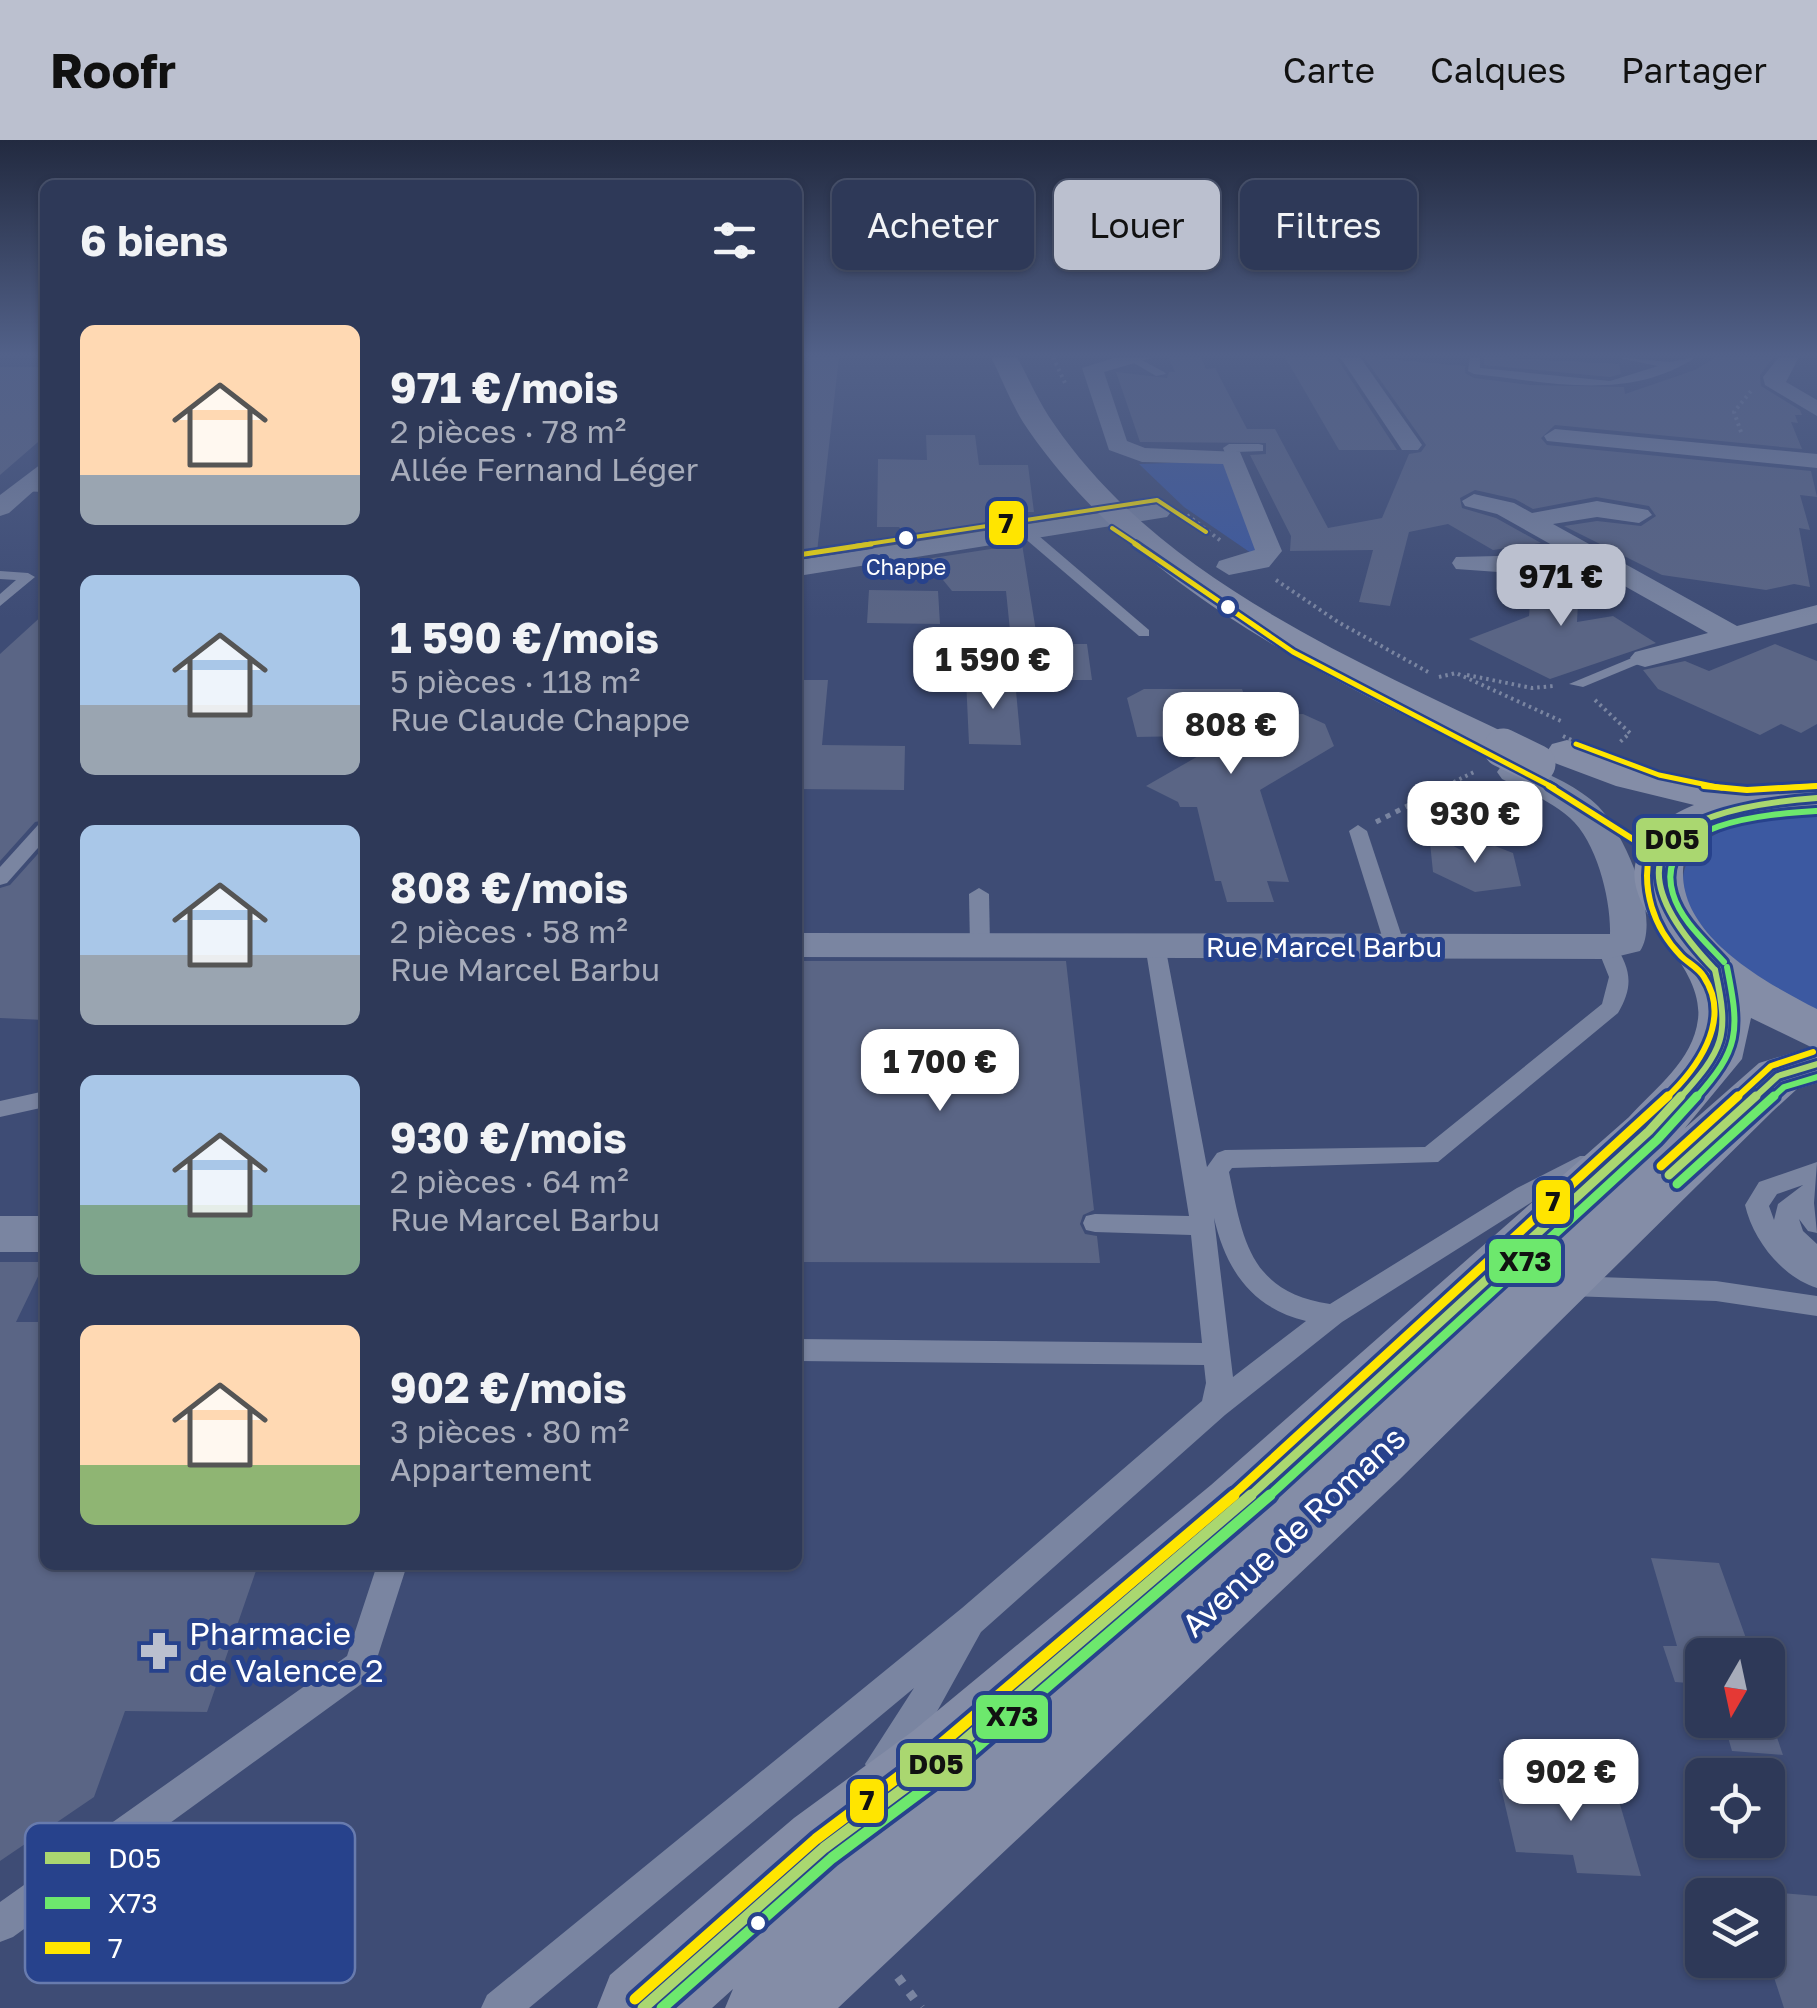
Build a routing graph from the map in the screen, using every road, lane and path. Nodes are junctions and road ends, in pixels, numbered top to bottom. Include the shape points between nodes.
1 (1051, 444) edge
2 (1643, 444) edge
3 (1745, 444) edge
4 (1107, 446) joint
5 (1258, 448) dead end
6 (1748, 454) junction
7 (1232, 457) junction
8 (1817, 461) edge
9 (23, 488) edge
10 (1474, 501) dead end
11 (0, 508) edge
12 (1168, 510) junction
13 (1638, 515) dead end
14 (1120, 518) junction
15 (1528, 521) junction
16 (1027, 534) junction
17 (1578, 548) junction
18 (1465, 563) dead end
19 (1239, 565) junction
20 (802, 567) edge
21 (0, 575) edge
22 (0, 602) edge
23 (1817, 614) edge
24 (1144, 633) dead end
25 (1730, 634) junction
26 (1646, 658) joint
27 (1456, 673) dead end
28 (1438, 677) dead end
29 (1577, 684) junction
30 (1617, 744) dead end
31 (1523, 755) junction
32 (1817, 798) edge
33 (1745, 802) junction
34 (1358, 830) dead end
35 (40, 835) edge
36 (1665, 846) junction
37 (0, 879) edge
38 (979, 894) dead end
39 (802, 945) edge
40 (1155, 945) junction
41 (980, 946) junction
42 (1394, 946) junction
43 (1608, 946) junction
44 (1715, 970) junction
45 (1817, 1031) edge
46 (1817, 1064) edge
47 (40, 1100) edge
48 (0, 1109) edge
49 (1649, 1131) junction
50 (1817, 1170) edge
51 (1808, 1194) edge
52 (1095, 1223) dead end
53 (1817, 1224) edge
54 (1202, 1226) junction
55 (0, 1234) edge
56 (40, 1234) edge
57 (1817, 1257) edge
58 (1817, 1278) edge
59 (1550, 1286) junction
60 (1817, 1306) edge
61 (1332, 1315) junction
62 (802, 1350) edge
63 (1217, 1354) junction
64 (1216, 1407) junction
65 (390, 1570) edge
66 (972, 1619) junction
67 (141, 1823) edge
68 (824, 1848) junction
69 (25, 1906) edge
70 (0, 1924) edge
71 (890, 1966) dead end
72 (500, 2008) edge
73 (643, 2008) edge
74 (771, 2008) edge
75 (921, 2008) edge

1 - 14 main road
2 - 6 street
3 - 6 path
4 - 7 street
4 - 12 main road
5 - 7 lane via 1229,448
6 - 8 street
7 - 19 street via 1268,551 1260,561
9 - 11 street
10 - 15 street
12 - 14 street
12 - 19 main road
12 - 19 path
13 - 15 street via 1597,509
14 - 16 street
14 - 31 main road via 1308,649
15 - 17 street
16 - 20 street
16 - 24 lane
17 - 18 street via 1498,564
17 - 25 street
19 - 28 path
19 - 31 main road
21 - 22 lane via 28,577
23 - 25 street
25 - 26 street
26 - 29 lane
27 - 29 path via 1532,688
29 - 30 path via 1630,733
31 - 33 main road
31 - 36 main road via 1605,800
31 - 43 street via 1602,835 1632,936
32 - 33 main road
33 - 36 main road via 1696,819
34 - 42 lane
35 - 37 lane
36 - 44 main road via 1656,872 1662,903 1681,936
38 - 41 lane
39 - 41 street, Rue Marcel Barbu
40 - 41 street, Rue Marcel Barbu
40 - 42 street, Rue Marcel Barbu
40 - 54 lane
42 - 43 street, Rue Marcel Barbu
43 - 61 lane via 1622,976 1610,1008 1430,1156 1225,1159 1217,1170 1230,1243 1243,1272 1291,1306
44 - 45 main road
44 - 49 main road, Avenue de Romans via 1725,1016 1715,1059
46 - 59 main road, Avenue de Romans via 1778,1076
47 - 48 lane
49 - 61 lane via 1526,1194
49 - 68 main road, Avenue de Romans via 1236,1508 942,1760
50 - 58 lane via 1768,1188 1757,1204 1772,1241
51 - 53 lane
51 - 57 lane via 1787,1211 1787,1228
52 - 54 lane
54 - 63 lane
55 - 56 street
59 - 60 lane via 1716,1290
59 - 74 main road, Avenue de Romans via 1359,1472
61 - 64 lane
62 - 63 lane
63 - 64 lane
64 - 66 lane
65 - 67 lane via 360,1666
66 - 68 lane via 912,1723
66 - 72 lane
68 - 73 main road, Avenue de Romans
69 - 70 lane
71 - 75 path

